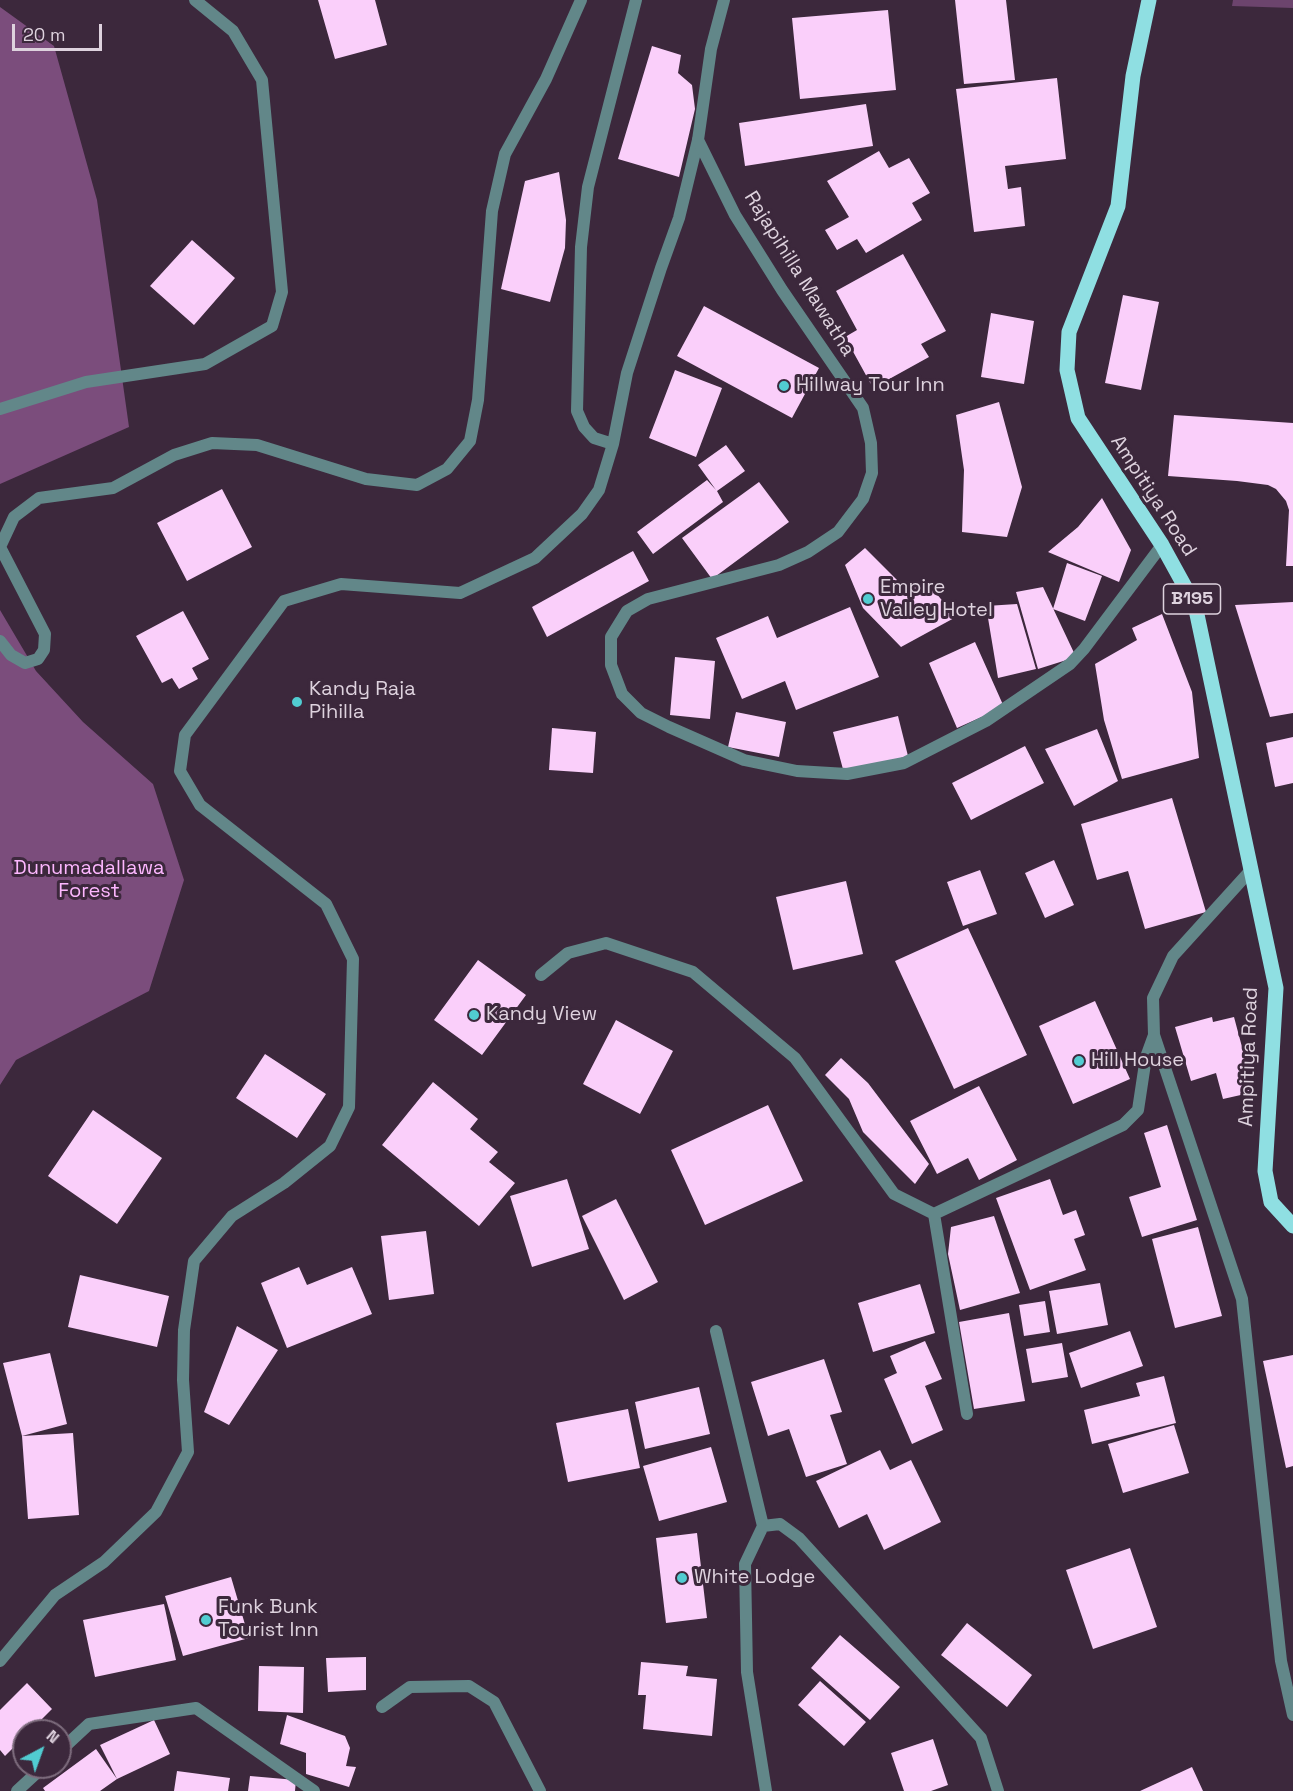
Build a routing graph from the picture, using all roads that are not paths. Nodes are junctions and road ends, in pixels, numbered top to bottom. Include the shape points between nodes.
1 (195, 0) edge
2 (581, 0) edge
3 (636, 0) edge
4 (724, 0) edge
5 (1149, 0) edge
6 (698, 140) junction
7 (0, 409) edge
8 (613, 444) junction
9 (1162, 545) junction
10 (0, 547) edge
11 (0, 641) edge
12 (1251, 870) junction
13 (541, 975) dead end
14 (1154, 1035) junction
15 (934, 1214) junction
16 (1293, 1226) edge
17 (716, 1331) dead end
18 (967, 1413) dead end
19 (763, 1526) junction
20 (0, 1661) edge
21 (382, 1707) dead end
22 (1293, 1715) edge
23 (72, 1740) edge
24 (30, 1779) edge
25 (17, 1791) edge
26 (314, 1791) edge
27 (540, 1791) edge
28 (766, 1791) edge
29 (998, 1791) edge

1 - 7 street via 233,31 262,80 282,292 272,326 205,364 86,382
2 - 10 street via 546,79 505,154 492,211 478,400 470,441 447,469 417,485 407,484 366,479 257,445 212,443 174,455 113,488 39,498 14,518
3 - 8 street via 588,187 581,247 577,411 594,438
4 - 6 street via 711,49
5 - 9 main road, Ampitiya Road / B195 via 1133,76 1118,206 1069,332 1067,370 1078,418
6 - 8 street via 679,218 627,373
6 - 9 street, Rajapihilla Mawatha via 741,224 863,408 871,443 872,473 863,499 838,532 808,552 779,566 648,599 627,611 611,637 611,664 622,694 641,712 744,760 797,771 847,774 904,763 986,721 1070,664
8 - 20 street via 599,490 582,514 535,558 460,592 341,584 284,601 184,735 180,771 200,805 326,904 352,959 349,1107 330,1146 284,1184 232,1216 194,1261 184,1330 188,1452 156,1512 104,1562 55,1595
9 - 12 main road, Ampitiya Road / B195 via 1195,604
10 - 11 street via 45,634 45,650 38,659 25,663 11,655
12 - 14 street via 1173,956 1153,998
12 - 16 main road, Ampitiya Road / B195 via 1276,988 1265,1171 1271,1202
13 - 15 street via 568,953 606,943 693,972 795,1058 894,1194
14 - 15 street via 1146,1057 1138,1110 1123,1125
14 - 22 street via 1242,1299 1281,1661
15 - 18 street
17 - 19 street
19 - 28 street via 746,1564 747,1672
19 - 29 street via 780,1524 800,1538 981,1738
21 - 27 street via 410,1687 469,1686 494,1702
23 - 26 street via 89,1724 196,1708
24 - 25 street

